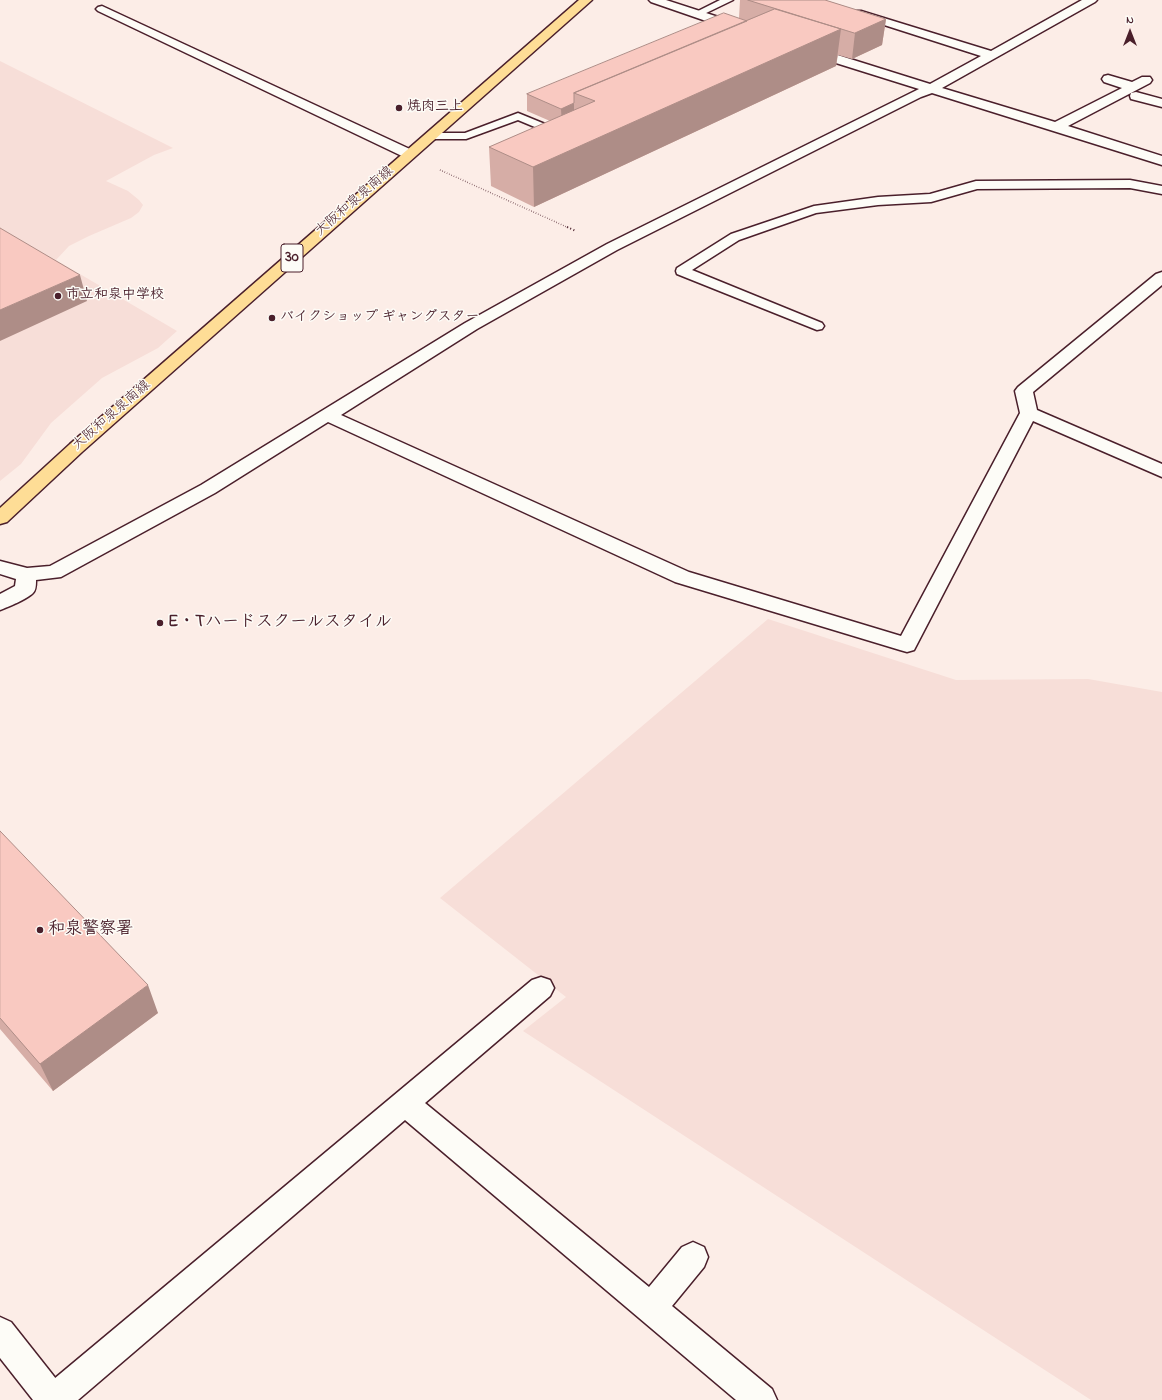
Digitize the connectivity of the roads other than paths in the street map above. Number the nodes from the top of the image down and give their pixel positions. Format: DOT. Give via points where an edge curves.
graph roads {
  1 [pos="586,0"];
  2 [pos="655,0"];
  3 [pos="728,0"];
  4 [pos="1091,0"];
  5 [pos="102,9"];
  6 [pos="851,11"];
  7 [pos="891,13"];
  8 [pos="697,14"];
  9 [pos="877,20"];
  10 [pos="753,33"];
  11 [pos="797,46"];
  12 [pos="992,55"];
  13 [pos="1108,79"];
  14 [pos="1146,80"];
  15 [pos="932,88"];
  16 [pos="1134,91"];
  17 [pos="1162,103"];
  18 [pos="1057,126"];
  19 [pos="430,136"];
  20 [pos="545,139"];
  21 [pos="409,154"];
  22 [pos="1162,161"];
  23 [pos="1162,190"];
  24 [pos="1162,277"];
  25 [pos="817,326"];
  26 [pos="1029,413"];
  27 [pos="327,415"];
  28 [pos="1162,471"];
  29 [pos="0,518"];
  30 [pos="0,567"];
  31 [pos="27,575"];
  32 [pos="0,603"];
  33 [pos="542,988"];
  34 [pos="405,1103"];
  35 [pos="693,1257"];
  36 [pos="651,1308"];
  37 [pos="0,1333"];
  38 [pos="53,1400"];
  39 [pos="761,1400"];
  1 -- 19 [label="main road, 大阪和泉泉南線 / 30"];
  2 -- 8 [label="street"];
  3 -- 8 [label="lane"];
  4 -- 12 [label="street"];
  5 -- 21 [label="street"];
  6 -- 9 [label="street"];
  7 -- 9 [label="street"];
  8 -- 10 [label="street"];
  9 -- 12 [label="street"];
  11 -- 15 [label="street" via="893,78"];
  12 -- 15 [label="street"];
  13 -- 16 [label="street"];
  14 -- 16 [label="street"];
  15 -- 18 [label="street"];
  15 -- 27 [label="street" via="612,248 471,326"];
  16 -- 17 [label="street"];
  16 -- 18 [label="street"];
  18 -- 22 [label="street"];
  19 -- 20 [label="lane" via="466,136 518,116 562,131"];
  19 -- 21 [label="main road, 大阪和泉泉南線 / 30"];
  21 -- 29 [label="main road, 大阪和泉泉南線 / 30"];
  23 -- 25 [label="lane" via="1130,184 976,185 931,198 878,201 814,210 735,237 682,271"];
  24 -- 26 [label="street" via="1024,391"];
  26 -- 27 [label="street" via="907,645 682,577"];
  26 -- 28 [label="street"];
  27 -- 31 [label="street" via="208,489 54,572"];
  30 -- 31 [label="street"];
  31 -- 32 [label="street" via="25,589"];
  33 -- 34 [label="street"];
  34 -- 36 [label="street"];
  34 -- 38 [label="street"];
  35 -- 36 [label="street"];
  36 -- 39 [label="street"];
  37 -- 38 [label="street"];
}
